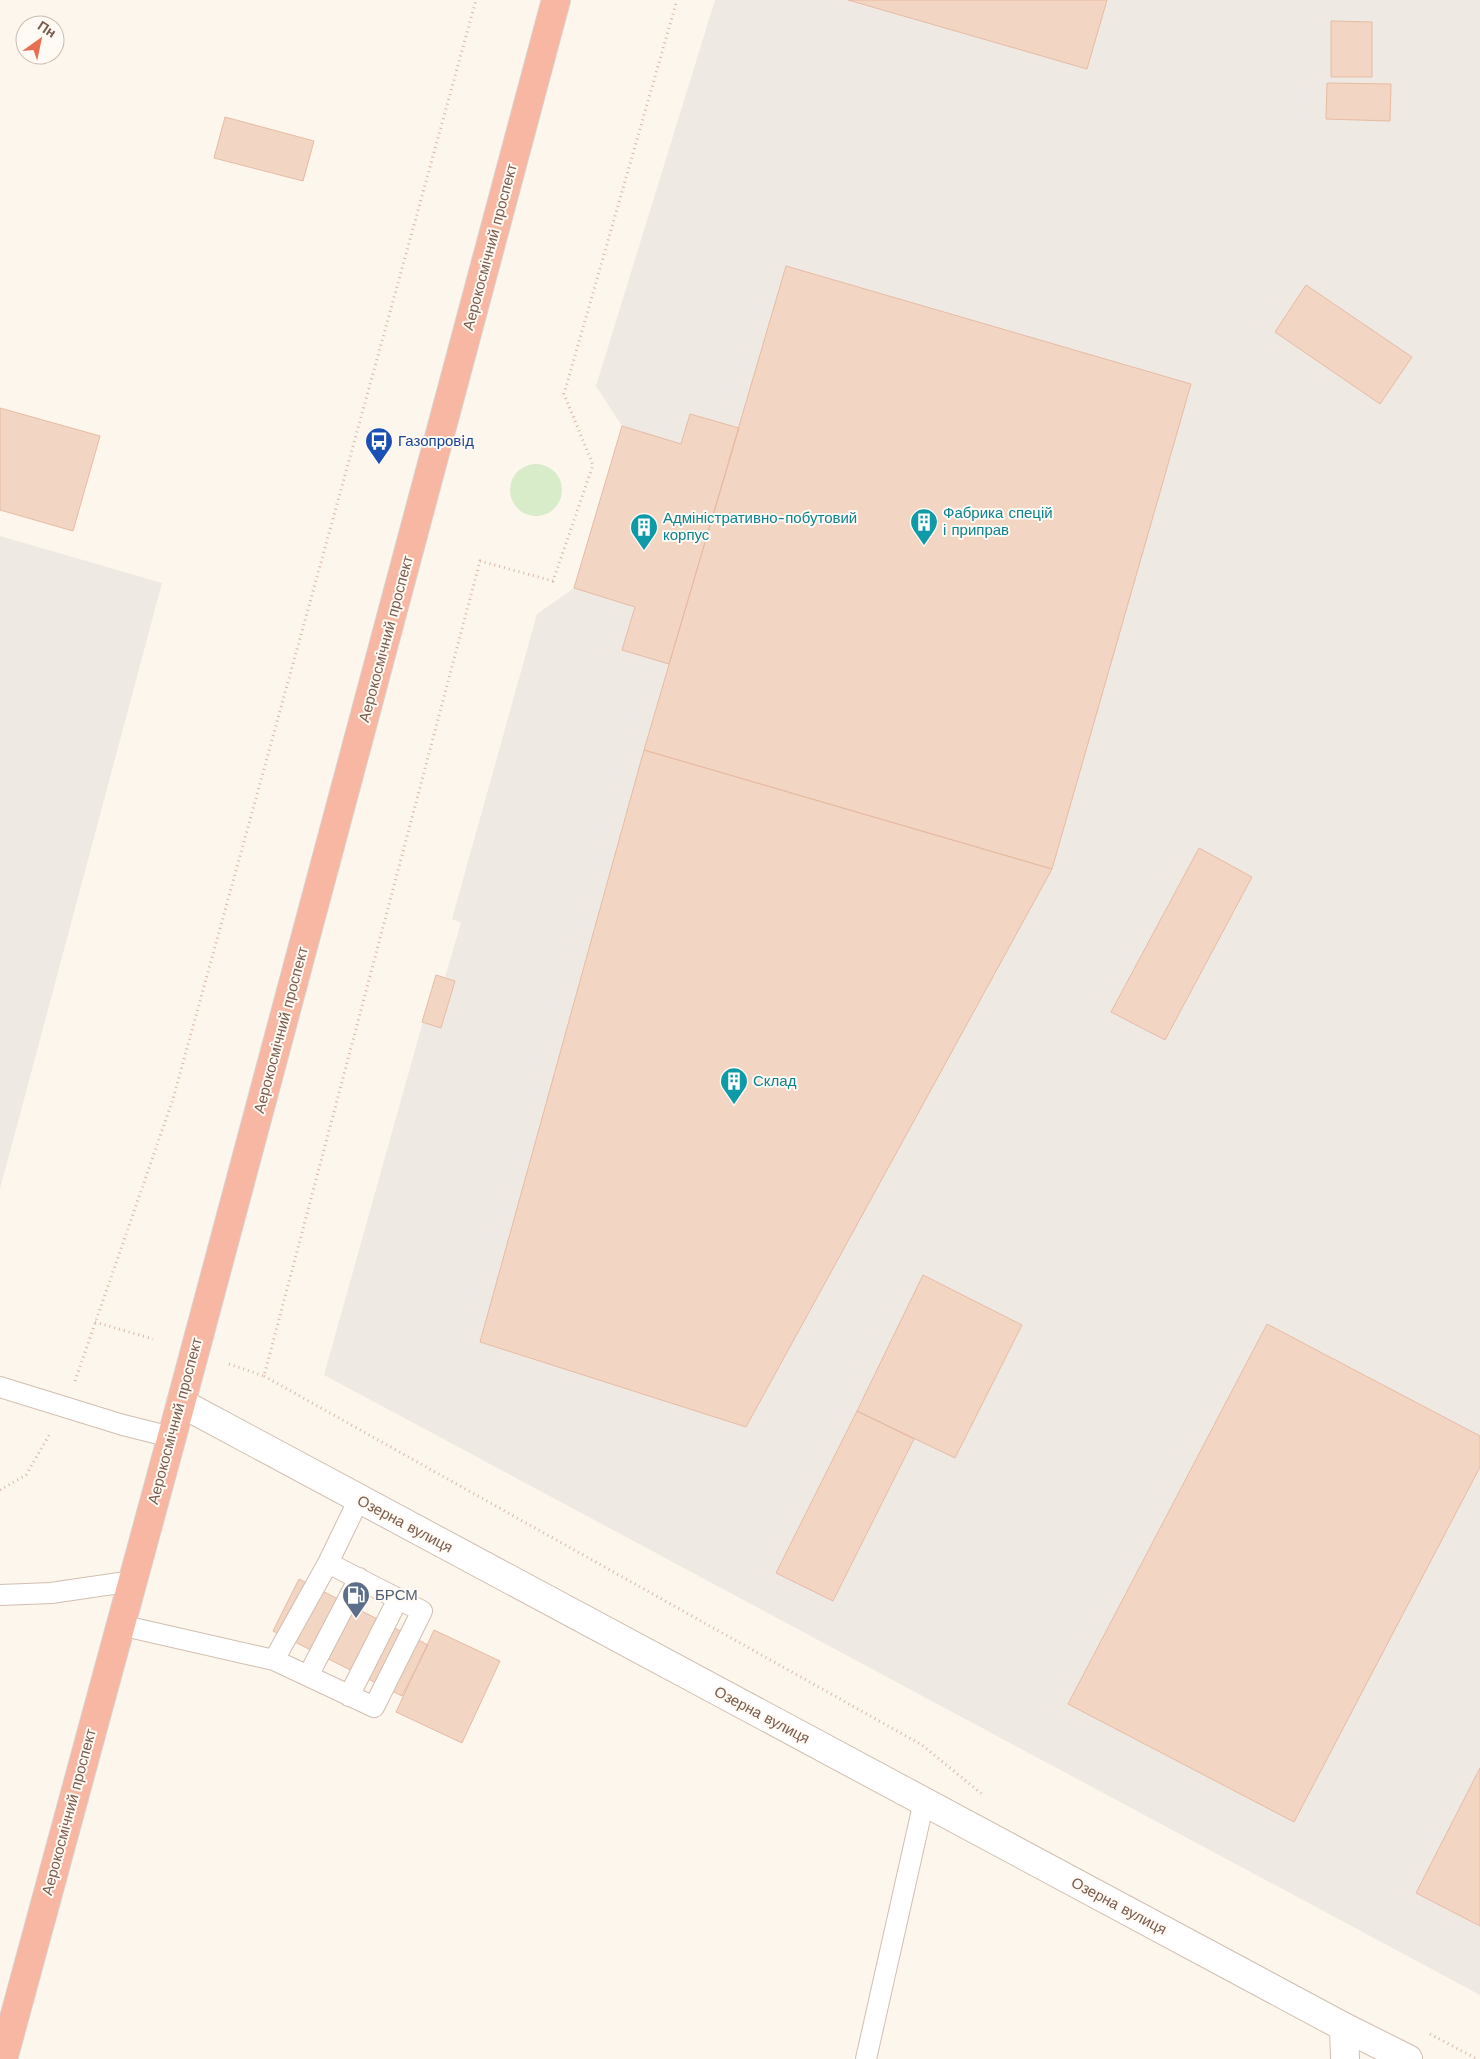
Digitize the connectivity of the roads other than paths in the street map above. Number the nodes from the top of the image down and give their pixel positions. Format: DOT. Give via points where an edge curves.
graph roads {
  1 [pos="556,0"];
  2 [pos="0,1387"];
  3 [pos="181,1403"];
  4 [pos="171,1437"];
  5 [pos="359,1499"];
  6 [pos="328,1562"];
  7 [pos="359,1578"];
  8 [pos="133,1581"];
  9 [pos="0,1595"];
  10 [pos="398,1598"];
  11 [pos="120,1625"];
  12 [pos="274,1660"];
  13 [pos="308,1676"];
  14 [pos="349,1696"];
  15 [pos="924,1801"];
  16 [pos="1344,2027"];
  17 [pos="3,2059"];
  18 [pos="866,2059"];
  19 [pos="1345,2059"];
  20 [pos="1408,2059"];
  1 -- 3 [label="highway, Аерокосмічний проспект"];
  2 -- 4 [label="lane"];
  3 -- 4 [label="highway, Аерокосмічний проспект"];
  3 -- 5 [label="street, Озерна вулиця"];
  4 -- 8 [label="highway, Аерокосмічний проспект"];
  5 -- 6 [label="lane"];
  5 -- 15 [label="street, Озерна вулиця"];
  6 -- 7 [label="lane"];
  6 -- 12 [label="lane"];
  7 -- 10 [label="lane"];
  7 -- 13 [label="lane"];
  8 -- 9 [label="lane" via="51,1593"];
  8 -- 11 [label="highway, Аерокосмічний проспект"];
  10 -- 14 [label="lane"];
  10 -- 14 [label="lane" via="422,1611 374,1707"];
  11 -- 12 [label="lane"];
  11 -- 17 [label="highway, Аерокосмічний проспект"];
  12 -- 13 [label="lane"];
  13 -- 14 [label="lane"];
  15 -- 16 [label="street, Озерна вулиця"];
  15 -- 18 [label="lane"];
  16 -- 19 [label="street"];
  16 -- 20 [label="street, Озерна вулиця"];
}
